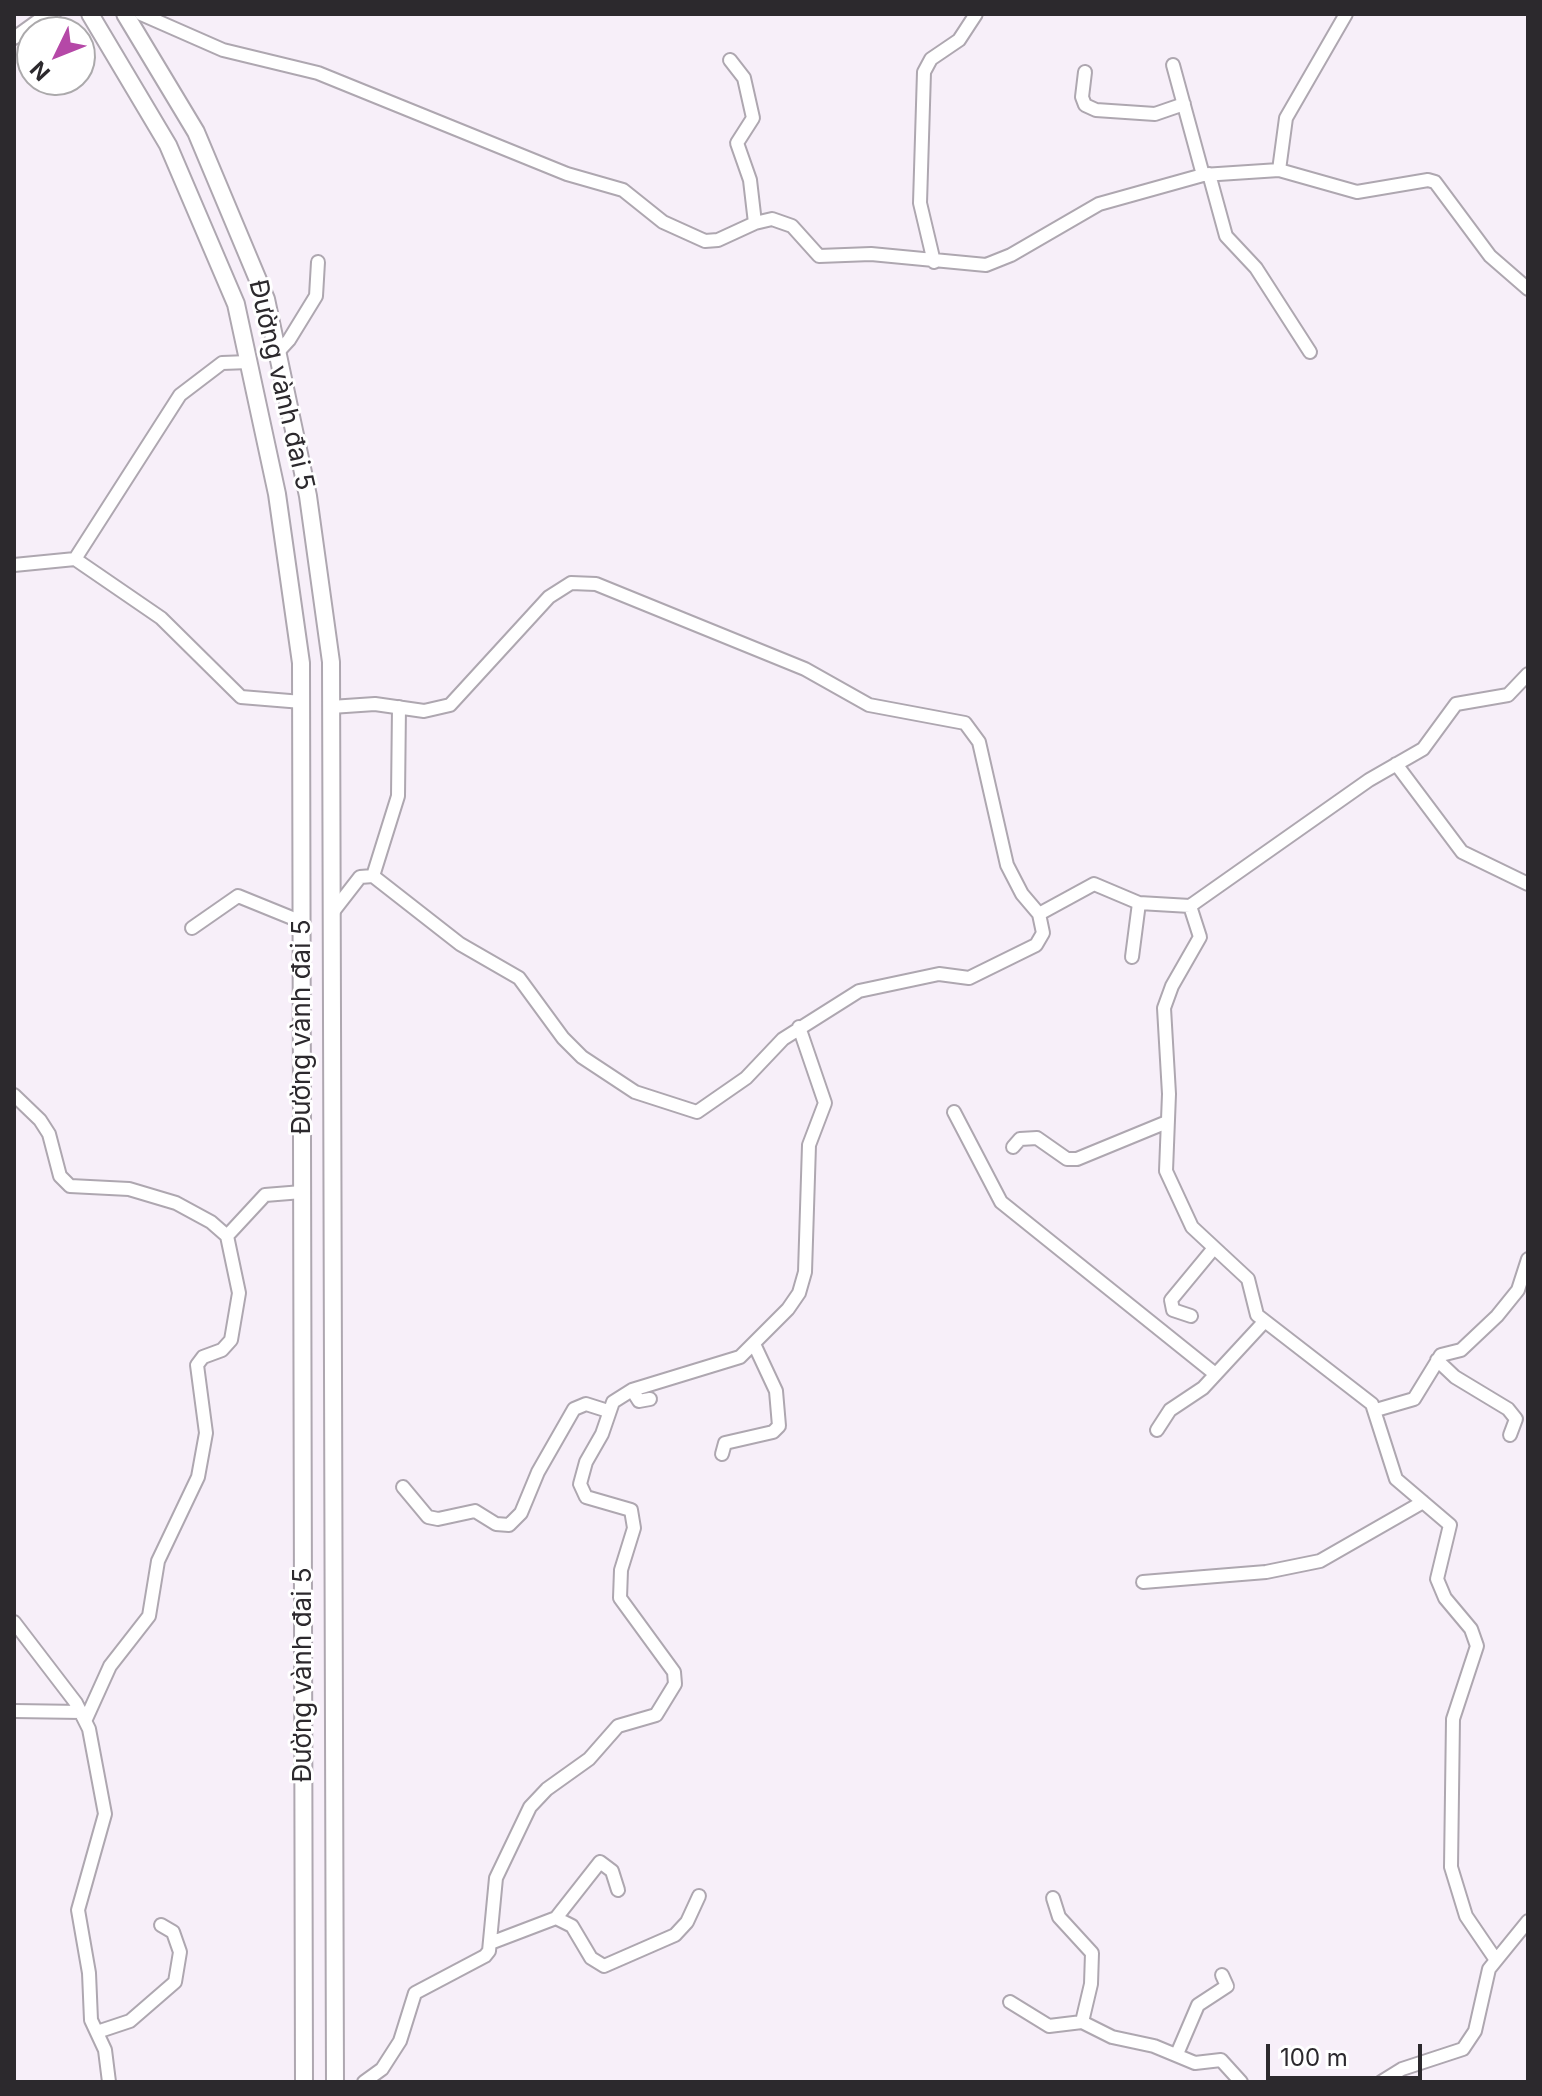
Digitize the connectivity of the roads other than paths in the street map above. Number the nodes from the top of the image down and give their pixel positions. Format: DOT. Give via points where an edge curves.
graph roads {
  1 [pos="54,14"];
  2 [pos="90,14"];
  3 [pos="125,14"];
  4 [pos="141,14"];
  5 [pos="976,14"];
  6 [pos="1346,14"];
  7 [pos="14,38"];
  8 [pos="730,60"];
  9 [pos="1173,65"];
  10 [pos="1085,72"];
  11 [pos="1184,104"];
  12 [pos="1279,170"];
  13 [pos="1206,175"];
  14 [pos="755,223"];
  15 [pos="318,262"];
  16 [pos="934,262"];
  17 [pos="1528,289"];
  18 [pos="278,352"];
  19 [pos="1310,352"];
  20 [pos="249,362"];
  21 [pos="75,559"];
  22 [pos="14,565"];
  23 [pos="1528,674"];
  24 [pos="302,702"];
  25 [pos="331,707"];
  26 [pos="399,707"];
  27 [pos="1396,764"];
  28 [pos="373,876"];
  29 [pos="1528,884"];
  30 [pos="1139,903"];
  31 [pos="1190,906"];
  32 [pos="332,913"];
  33 [pos="1039,914"];
  34 [pos="302,922"];
  35 [pos="192,928"];
  36 [pos="1132,957"];
  37 [pos="799,1027"];
  38 [pos="14,1095"];
  39 [pos="954,1112"];
  40 [pos="1167,1122"];
  41 [pos="1013,1147"];
  42 [pos="302,1192"];
  43 [pos="227,1236"];
  44 [pos="1214,1248"];
  45 [pos="1528,1259"];
  46 [pos="1191,1316"];
  47 [pos="1264,1322"];
  48 [pos="754,1344"];
  49 [pos="1437,1360"];
  50 [pos="1214,1373"];
  51 [pos="632,1390"];
  52 [pos="650,1399"];
  53 [pos="1376,1410"];
  54 [pos="608,1411"];
  55 [pos="1157,1430"];
  56 [pos="1510,1435"];
  57 [pos="722,1454"];
  58 [pos="403,1487"];
  59 [pos="1423,1502"];
  60 [pos="1143,1582"];
  61 [pos="14,1622"];
  62 [pos="14,1711"];
  63 [pos="84,1716"];
  64 [pos="618,1890"];
  65 [pos="699,1896"];
  66 [pos="1053,1898"];
  67 [pos="556,1918"];
  68 [pos="1528,1921"];
  69 [pos="161,1925"];
  70 [pos="493,1942"];
  71 [pos="1496,1960"];
  72 [pos="1222,1975"];
  73 [pos="1010,2002"];
  74 [pos="1082,2022"];
  75 [pos="97,2032"];
  76 [pos="1177,2054"];
  77 [pos="109,2082"];
  78 [pos="304,2082"];
  79 [pos="335,2082"];
  80 [pos="364,2082"];
  81 [pos="1241,2082"];
  82 [pos="1381,2082"];
  1 -- 7 [label="street"];
  2 -- 20 [label="main road, Đường vành đai 5" via="168,145 236,304"];
  3 -- 18 [label="main road, Đường vành đai 5" via="196,132 266,299"];
  4 -- 14 [label="street" via="223,50 318,73 567,174 623,190 663,222 705,241"];
  5 -- 16 [label="street" via="959,40 931,59 924,72 920,203"];
  6 -- 12 [label="street" via="1286,118"];
  8 -- 14 [label="street" via="744,78 753,118 737,143 750,180"];
  9 -- 11 [label="street"];
  10 -- 11 [label="street" via="1082,97 1096,110 1155,114"];
  11 -- 13 [label="street"];
  12 -- 13 [label="street"];
  12 -- 17 [label="street" via="1357,192 1435,182 1490,256"];
  13 -- 16 [label="street" via="1088,208 999,261 970,266"];
  13 -- 19 [label="street" via="1226,236 1256,268"];
  14 -- 16 [label="street" via="783,221 819,256 871,254"];
  15 -- 18 [label="street" via="316,296"];
  18 -- 25 [label="main road, Đường vành đai 5" via="308,496 331,662"];
  20 -- 21 [label="street" via="222,363 180,395"];
  20 -- 24 [label="main road, Đường vành đai 5" via="277,494"];
  21 -- 22 [label="street"];
  21 -- 24 [label="street" via="161,618 241,697"];
  23 -- 27 [label="street" via="1508,695 1456,704 1430,742"];
  24 -- 34 [label="main road, Đường vành đai 5"];
  25 -- 26 [label="street"];
  25 -- 32 [label="main road, Đường vành đai 5"];
  26 -- 28 [label="street" via="398,796"];
  26 -- 33 [label="street" via="424,711 450,705 549,597 571,583 596,584 805,669 869,705 965,723 979,742 1007,865"];
  27 -- 29 [label="street" via="1462,852"];
  27 -- 31 [label="street"];
  28 -- 32 [label="street" via="360,877"];
  28 -- 37 [label="street" via="460,944 519,978 572,1047 644,1095 702,1111"];
  30 -- 31 [label="street"];
  30 -- 33 [label="street" via="1094,884"];
  30 -- 36 [label="street"];
  31 -- 40 [label="street" via="1200,937 1164,1008"];
  32 -- 79 [label="main road, Đường vành đai 5"];
  33 -- 37 [label="street" via="1041,940 969,978 939,974 868,988"];
  34 -- 35 [label="street" via="238,896"];
  34 -- 42 [label="main road, Đường vành đai 5"];
  37 -- 48 [label="street" via="825,1103 809,1145 805,1272 795,1301"];
  38 -- 43 [label="street" via="49,1134 60,1176 70,1186 129,1189 176,1203"];
  39 -- 50 [label="street" via="1001,1202"];
  40 -- 41 [label="street" via="1077,1159 1067,1159 1037,1138 1020,1139"];
  40 -- 44 [label="street" via="1169,1179 1192,1227"];
  42 -- 43 [label="street" via="265,1195"];
  42 -- 78 [label="main road, Đường vành đai 5"];
  43 -- 63 [label="street" via="239,1293 231,1340 197,1365 206,1433 198,1477 158,1561 149,1616 110,1666"];
  44 -- 46 [label="street" via="1171,1300 1173,1310"];
  44 -- 47 [label="street" via="1248,1279 1253,1306"];
  45 -- 49 [label="street" via="1518,1290 1497,1316 1466,1346"];
  47 -- 50 [label="street"];
  47 -- 53 [label="street"];
  48 -- 51 [label="street" via="732,1360"];
  48 -- 57 [label="street" via="776,1391 779,1426 725,1443"];
  49 -- 53 [label="street" via="1414,1399"];
  49 -- 56 [label="street" via="1508,1409 1516,1419"];
  50 -- 55 [label="street" via="1203,1388 1170,1410"];
  51 -- 52 [label="street" via="639,1401"];
  51 -- 54 [label="street"];
  53 -- 59 [label="street" via="1396,1479"];
  54 -- 58 [label="street" via="586,1404 574,1409 521,1513 509,1525 496,1524 475,1511 428,1517"];
  54 -- 70 [label="street" via="586,1462 581,1491 594,1501 631,1510 634,1528 621,1570 620,1598 674,1672 675,1684 656,1715 618,1726 589,1759 530,1807 496,1878"];
  59 -- 60 [label="street" via="1320,1561 1266,1572"];
  59 -- 71 [label="street" via="1450,1525 1437,1579 1477,1646 1453,1719 1450,1855 1466,1916"];
  61 -- 63 [label="street"];
  62 -- 63 [label="street"];
  63 -- 75 [label="street" via="105,1814 78,1910 91,2020"];
  64 -- 67 [label="street" via="612,1871 600,1862"];
  65 -- 67 [label="street" via="675,1935 604,1966 591,1958 572,1926"];
  66 -- 74 [label="street" via="1059,1917 1092,1953"];
  67 -- 70 [label="street"];
  68 -- 71 [label="street"];
  69 -- 75 [label="street" via="173,1932 180,1952 175,1982 130,2021"];
  70 -- 80 [label="street" via="485,1956 415,1993 400,2041 382,2069"];
  71 -- 82 [label="street" via="1486,1979 1475,2031 1463,2049 1402,2069"];
  72 -- 76 [label="street" via="1227,1986 1198,2005"];
  73 -- 74 [label="street" via="1049,2026"];
  74 -- 76 [label="street" via="1112,2037"];
  75 -- 77 [label="street"];
  76 -- 81 [label="street" via="1195,2063 1221,2060"];
}
